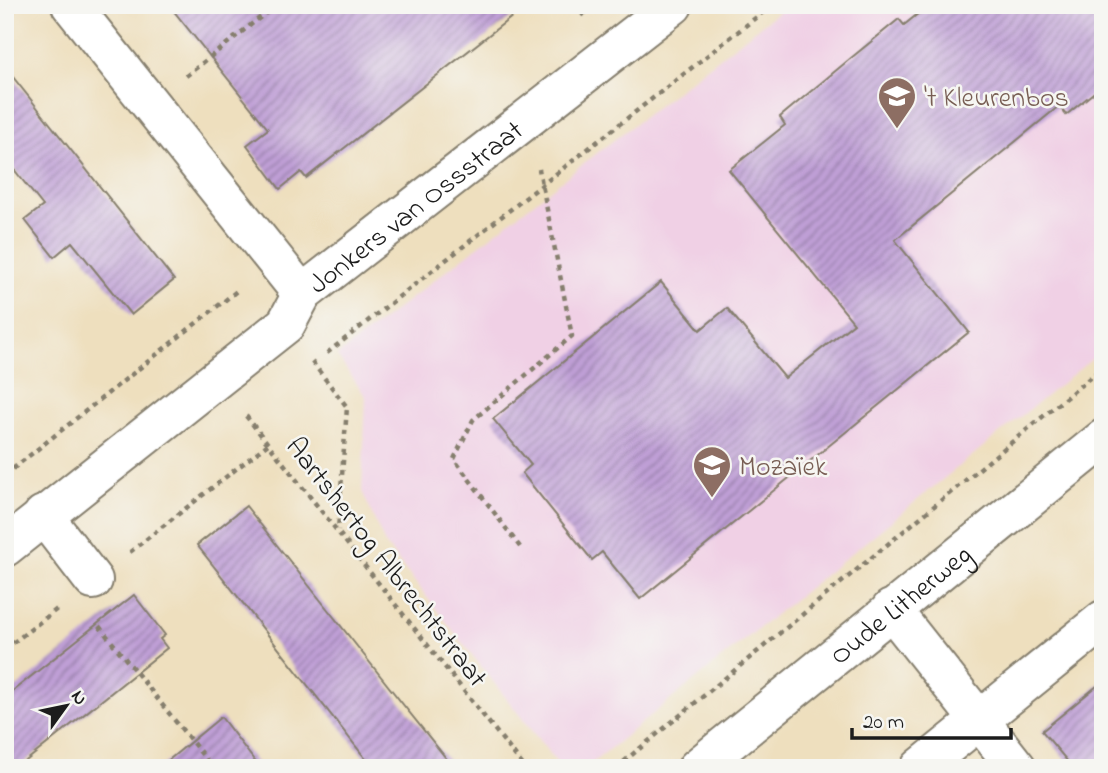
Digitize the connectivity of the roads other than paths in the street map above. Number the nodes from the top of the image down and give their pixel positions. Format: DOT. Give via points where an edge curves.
graph roads {
  1 [pos="71,5"];
  2 [pos="673,5"];
  3 [pos="294,309"];
  4 [pos="1103,439"];
  5 [pos="43,515"];
  6 [pos="5,547"];
  7 [pos="84,588"];
  8 [pos="891,609"];
  9 [pos="1103,620"];
  10 [pos="979,720"];
  11 [pos="697,768"];
  12 [pos="920,768"];
  13 [pos="1017,768"];
  1 -- 3 [label="street" via="150,104"];
  2 -- 3 [label="street, Jonkers van Ossstraat"];
  3 -- 5 [label="street, Jonkers van Ossstraat" via="216,380"];
  4 -- 8 [label="street, Oude Litherweg"];
  5 -- 6 [label="street, Jonkers van Ossstraat"];
  5 -- 7 [label="street"];
  8 -- 10 [label="street"];
  8 -- 11 [label="street, Oude Litherweg"];
  9 -- 10 [label="street"];
  10 -- 12 [label="street"];
  10 -- 13 [label="street"];
}
